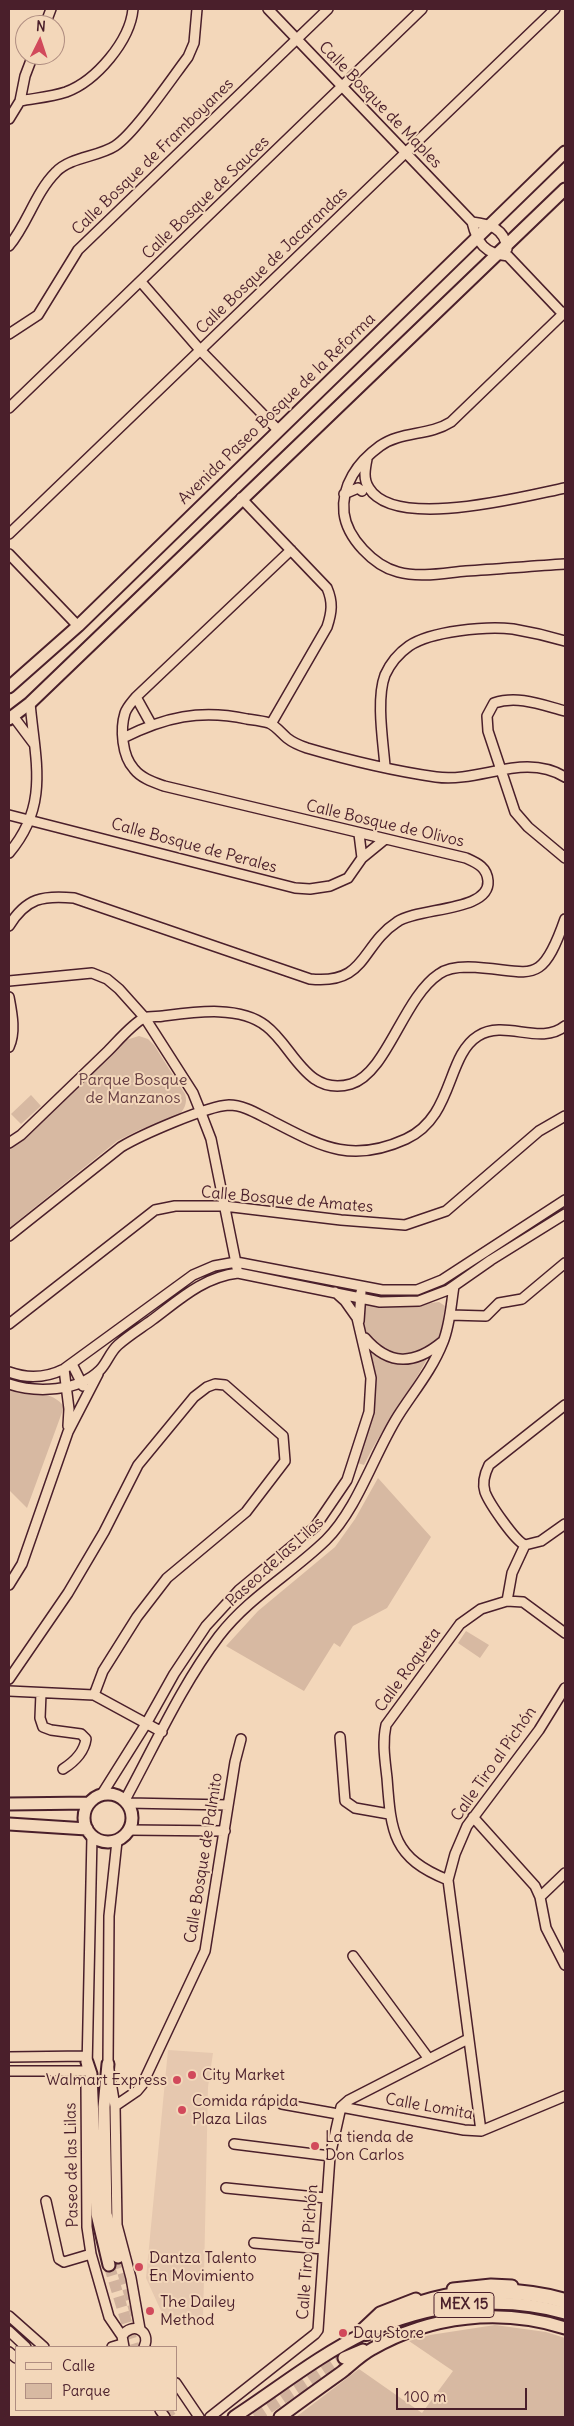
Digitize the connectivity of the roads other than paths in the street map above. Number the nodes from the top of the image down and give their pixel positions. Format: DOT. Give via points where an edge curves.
graph roads {
  1 [pos="133,9"];
  2 [pos="197,9"];
  3 [pos="268,9"];
  4 [pos="328,9"];
  5 [pos="422,9"];
  6 [pos="555,9"];
  7 [pos="297,39"];
  8 [pos="29,65"];
  9 [pos="342,87"];
  10 [pos="20,101"];
  11 [pos="9,119"];
  12 [pos="405,152"];
  13 [pos="565,152"];
  14 [pos="565,189"];
  15 [pos="472,222"];
  16 [pos="490,224"];
  17 [pos="476,238"];
  18 [pos="507,244"];
  19 [pos="9,246"];
  20 [pos="496,255"];
  21 [pos="508,256"];
  22 [pos="140,282"];
  23 [pos="564,313"];
  24 [pos="9,334"];
  25 [pos="201,351"];
  26 [pos="9,408"];
  27 [pos="279,431"];
  28 [pos="367,458"];
  29 [pos="565,488"];
  30 [pos="362,491"];
  31 [pos="344,494"];
  32 [pos="241,498"];
  33 [pos="9,534"];
  34 [pos="291,550"];
  35 [pos="9,554"];
  36 [pos="565,564"];
  37 [pos="78,626"];
  38 [pos="565,641"];
  39 [pos="9,687"];
  40 [pos="136,697"];
  41 [pos="30,703"];
  42 [pos="565,711"];
  43 [pos="11,717"];
  44 [pos="151,724"];
  45 [pos="271,724"];
  46 [pos="123,738"];
  47 [pos="34,744"];
  48 [pos="384,766"];
  49 [pos="503,769"];
  50 [pos="565,777"];
  51 [pos="9,815"];
  52 [pos="30,820"];
  53 [pos="359,834"];
  54 [pos="384,840"];
  55 [pos="9,853"];
  56 [pos="362,858"];
  57 [pos="565,858"];
  58 [pos="565,919"];
  59 [pos="9,926"];
  60 [pos="9,981"];
  61 [pos="9,997"];
  62 [pos="144,1018"];
  63 [pos="565,1026"];
  64 [pos="9,1047"];
  65 [pos="201,1113"];
  66 [pos="565,1116"];
  67 [pos="9,1143"];
  68 [pos="565,1200"];
  69 [pos="224,1206"];
  70 [pos="565,1214"];
  71 [pos="9,1236"];
  72 [pos="236,1262"];
  73 [pos="565,1263"];
  74 [pos="238,1273"];
  75 [pos="361,1286"];
  76 [pos="454,1286"];
  77 [pos="333,1291"];
  78 [pos="361,1297"];
  79 [pos="450,1316"];
  80 [pos="9,1324"];
  81 [pos="359,1324"];
  82 [pos="363,1336"];
  83 [pos="444,1341"];
  84 [pos="68,1366"];
  85 [pos="99,1370"];
  86 [pos="9,1372"];
  87 [pos="82,1381"];
  88 [pos="9,1384"];
  89 [pos="67,1386"];
  90 [pos="565,1405"];
  91 [pos="81,1406"];
  92 [pos="68,1432"];
  93 [pos="565,1524"];
  94 [pos="525,1545"];
  95 [pos="9,1585"];
  96 [pos="507,1602"];
  97 [pos="565,1633"];
  98 [pos="9,1679"];
  99 [pos="565,1688"];
  100 [pos="9,1692"];
  101 [pos="40,1693"];
  102 [pos="94,1695"];
  103 [pos="146,1724"];
  104 [pos="162,1732"];
  105 [pos="340,1737"];
  106 [pos="240,1739"];
  107 [pos="63,1769"];
  108 [pos="102,1794"];
  109 [pos="127,1802"];
  110 [pos="88,1803"];
  111 [pos="9,1804"];
  112 [pos="228,1805"];
  113 [pos="389,1814"];
  114 [pos="473,1817"];
  115 [pos="9,1824"];
  116 [pos="130,1830"];
  117 [pos="225,1831"];
  118 [pos="89,1833"];
  119 [pos="117,1841"];
  120 [pos="565,1872"];
  121 [pos="448,1880"];
  122 [pos="540,1897"];
  123 [pos="353,1956"];
  124 [pos="565,1965"];
  125 [pos="468,2039"];
  126 [pos="9,2057"];
  127 [pos="429,2059"];
  128 [pos="87,2063"];
  129 [pos="108,2064"];
  130 [pos="9,2071"];
  131 [pos="565,2096"];
  132 [pos="282,2104"];
  133 [pos="115,2106"];
  134 [pos="339,2110"];
  135 [pos="481,2131"];
  136 [pos="234,2144"];
  137 [pos="330,2156"];
  138 [pos="226,2188"];
  139 [pos="326,2198"];
  140 [pos="46,2201"];
  141 [pos="254,2243"];
  142 [pos="323,2249"];
  143 [pos="91,2254"];
  144 [pos="565,2294"];
  145 [pos="565,2301"];
  146 [pos="565,2313"];
  147 [pos="9,2316"];
  148 [pos="565,2328"];
  149 [pos="140,2329"];
  150 [pos="9,2331"];
  151 [pos="366,2333"];
  152 [pos="123,2342"];
  153 [pos="348,2343"];
  154 [pos="147,2345"];
  155 [pos="25,2346"];
  156 [pos="43,2346"];
  157 [pos="373,2348"];
  158 [pos="344,2358"];
  159 [pos="178,2386"];
  160 [pos="199,2417"];
  161 [pos="210,2417"];
  162 [pos="234,2417"];
  163 [pos="280,2417"];
  1 -- 10 [label="street" via="126,34 112,56 93,75 68,91"];
  2 -- 19 [label="street" via="194,43 188,57 129,132 117,145 58,170 47,181"];
  3 -- 7 [label="street, Calle Bosque de Maples"];
  4 -- 7 [label="street, Calle Bosque de Framboyanes"];
  5 -- 9 [label="street, Calle Bosque de Sauces"];
  6 -- 12 [label="street, Calle Bosque de Jacarandas"];
  7 -- 9 [label="street, Calle Bosque de Maples"];
  7 -- 24 [label="street, Calle Bosque de Framboyanes" via="78,250 38,315"];
  8 -- 10 [label="street"];
  9 -- 12 [label="street, Calle Bosque de Maples"];
  9 -- 22 [label="street, Calle Bosque de Sauces"];
  10 -- 11 [label="street"];
  12 -- 15 [label="street, Calle Bosque de Maples"];
  12 -- 25 [label="street, Calle Bosque de Jacarandas"];
  13 -- 16 [label="main road, Avenida Paseo Bosque de la Reforma"];
  14 -- 18 [label="main road"];
  15 -- 16 [label="street"];
  15 -- 17 [label="street"];
  16 -- 17 [label="main road, Avenida Paseo Bosque de la Reforma"];
  16 -- 18 [label="street" via="498,229"];
  17 -- 20 [label="street"];
  17 -- 27 [label="main road, Avenida Paseo Bosque de la Reforma"];
  18 -- 20 [label="main road"];
  18 -- 21 [label="street"];
  20 -- 21 [label="street"];
  20 -- 32 [label="main road"];
  21 -- 23 [label="street"];
  22 -- 25 [label="street"];
  22 -- 26 [label="street, Calle Bosque de Sauces"];
  23 -- 28 [label="street" via="452,422 434,430 392,439"];
  25 -- 27 [label="street"];
  25 -- 33 [label="street, Calle Bosque de Jacarandas"];
  27 -- 37 [label="main road, Avenida Paseo Bosque de la Reforma"];
  28 -- 29 [label="street" via="365,479 372,492 387,502 419,509 458,508"];
  28 -- 31 [label="street" via="352,474"];
  30 -- 31 [label="street" via="358,488"];
  31 -- 36 [label="street" via="344,515 360,544 379,564 398,572 426,575"];
  32 -- 34 [label="street"];
  32 -- 41 [label="main road"];
  34 -- 40 [label="street, Calle Bosque de Olivos"];
  34 -- 45 [label="street" via="327,588 332,600 331,614 327,627"];
  35 -- 37 [label="street"];
  37 -- 39 [label="main road, Avenida Paseo Bosque de la Reforma"];
  38 -- 48 [label="street" via="511,629 476,630 429,637 409,646 394,660 385,676 382,702"];
  40 -- 44 [label="street"];
  40 -- 46 [label="street, Calle Bosque de Olivos" via="126,711 122,724"];
  41 -- 43 [label="main road"];
  41 -- 47 [label="street"];
  42 -- 49 [label="street" via="520,700 494,704 488,716 488,731"];
  43 -- 47 [label="street"];
  44 -- 45 [label="street" via="208,714"];
  44 -- 46 [label="street"];
  45 -- 48 [label="street" via="305,747"];
  46 -- 53 [label="street, Calle Bosque de Olivos" via="134,769 146,779"];
  47 -- 52 [label="street" via="38,791"];
  48 -- 49 [label="street" via="417,774 457,778"];
  49 -- 50 [label="street" via="545,768"];
  49 -- 57 [label="street" via="515,812"];
  51 -- 52 [label="street, Calle Bosque de Perales"];
  52 -- 55 [label="street"];
  52 -- 56 [label="street, Calle Bosque de Perales" via="295,888 330,886 348,878"];
  53 -- 54 [label="street, Calle Bosque de Olivos"];
  53 -- 56 [label="street"];
  54 -- 56 [label="street, Calle Bosque de Perales"];
  54 -- 59 [label="street, Calle Bosque de Olivos" via="480,864 488,874 488,886 484,896 471,903 399,920 386,930 354,970 328,981 310,979 74,898 53,896 34,900 17,912"];
  58 -- 62 [label="street" via="550,958 541,967 520,972 458,967 426,982 375,1065 364,1077 351,1084 332,1085 314,1079 301,1068 277,1036 255,1019 214,1012"];
  60 -- 62 [label="street" via="92,973 119,989"];
  61 -- 64 [label="street" via="13,1025"];
  62 -- 65 [label="street" via="193,1094"];
  62 -- 67 [label="street"];
  63 -- 65 [label="street" via="557,1033 539,1035 494,1030 478,1036 466,1048 443,1101 428,1123 408,1138 380,1148 351,1152 319,1145 238,1106 217,1107"];
  65 -- 69 [label="street" via="211,1139"];
  65 -- 71 [label="street" via="120,1147"];
  66 -- 69 [label="street, Calle Bosque de Amates" via="539,1131 446,1211 405,1225"];
  68 -- 75 [label="street" via="431,1286 399,1292"];
  69 -- 72 [label="street"];
  69 -- 80 [label="street, Calle Bosque de Amates" via="175,1206 155,1210"];
  70 -- 76 [label="street"];
  72 -- 74 [label="street"];
  72 -- 75 [label="street"];
  72 -- 84 [label="street" via="214,1266 193,1275"];
  73 -- 79 [label="street" via="522,1300 499,1304 486,1316"];
  74 -- 77 [label="street"];
  74 -- 85 [label="street" via="199,1284 120,1343"];
  75 -- 78 [label="street, Paseo de las Lilas"];
  76 -- 78 [label="street" via="429,1298 409,1302 380,1302"];
  76 -- 79 [label="street, Paseo de las Lilas"];
  77 -- 78 [label="street"];
  77 -- 81 [label="street, Paseo de las Lilas" via="350,1307"];
  78 -- 81 [label="street, Paseo de las Lilas"];
  79 -- 83 [label="street, Paseo de las Lilas"];
  81 -- 82 [label="street, Paseo de las Lilas"];
  82 -- 83 [label="street" via="380,1353 401,1360 422,1356"];
  82 -- 103 [label="street, Paseo de las Lilas" via="371,1378 371,1401 342,1488 315,1527 239,1590 217,1613 184,1658"];
  83 -- 104 [label="street, Paseo de las Lilas" via="336,1528 229,1624 203,1659"];
  84 -- 86 [label="street" via="51,1374 31,1377"];
  84 -- 87 [label="street"];
  84 -- 89 [label="street"];
  85 -- 87 [label="street"];
  85 -- 91 [label="street"];
  87 -- 89 [label="street"];
  87 -- 91 [label="street"];
  88 -- 89 [label="street" via="40,1390"];
  89 -- 92 [label="street"];
  90 -- 94 [label="street" via="489,1464 486,1470 485,1492 516,1540"];
  91 -- 92 [label="street"];
  92 -- 95 [label="street" via="22,1564"];
  93 -- 94 [label="street" via="541,1542"];
  94 -- 96 [label="street" via="515,1564"];
  96 -- 97 [label="street" via="524,1602"];
  96 -- 113 [label="street, Calle Roqueta" via="482,1609 460,1624 386,1725"];
  98 -- 102 [label="street" via="68,1593 138,1465 194,1397 206,1387 225,1384 283,1436 285,1461 246,1512 167,1578 132,1624 104,1671"];
  99 -- 114 [label="street, Calle Tiro al Pichón" via="539,1730"];
  100 -- 101 [label="street"];
  101 -- 102 [label="street"];
  101 -- 107 [label="street" via="43,1726 81,1734 86,1739 75,1761"];
  102 -- 103 [label="street"];
  103 -- 104 [label="street"];
  103 -- 108 [label="street, Paseo de las Lilas"];
  104 -- 109 [label="street, Paseo de las Lilas"];
  105 -- 113 [label="street" via="344,1801 355,1808"];
  106 -- 112 [label="street, Calle Bosque de Palmito"];
  108 -- 109 [label="main road" via="110,1793"];
  108 -- 110 [label="main road"];
  109 -- 112 [label="street"];
  109 -- 116 [label="main road" via="133,1816"];
  110 -- 111 [label="main road"];
  110 -- 118 [label="main road" via="84,1816"];
  112 -- 117 [label="street, Calle Bosque de Palmito"];
  113 -- 121 [label="street, Calle Roqueta" via="396,1840 408,1855 426,1871"];
  114 -- 121 [label="street, Calle Tiro al Pichón" via="461,1838"];
  114 -- 122 [label="street" via="535,1886"];
  115 -- 118 [label="main road"];
  116 -- 117 [label="street"];
  116 -- 119 [label="main road"];
  117 -- 133 [label="street, Calle Bosque de Palmito" via="205,1951 142,2085"];
  118 -- 119 [label="main road" via="100,1841"];
  118 -- 128 [label="street, Paseo de las Lilas"];
  119 -- 129 [label="street" via="109,1916"];
  120 -- 122 [label="street"];
  121 -- 125 [label="street, Calle Tiro al Pichón"];
  122 -- 124 [label="street" via="546,1928"];
  123 -- 127 [label="street"];
  125 -- 127 [label="street"];
  125 -- 135 [label="street, Calle Tiro al Pichón"];
  126 -- 128 [label="street"];
  127 -- 134 [label="street" via="349,2100"];
  128 -- 129 [label="main road" via="92,2074 97,2214 113,2261 106,2205 104,2107"];
  128 -- 130 [label="street"];
  128 -- 143 [label="street, Paseo de las Lilas" via="86,2204"];
  129 -- 133 [label="street"];
  131 -- 135 [label="street, Calle Lomita"];
  132 -- 134 [label="street, Calle Lomita"];
  133 -- 149 [label="street" via="117,2226"];
  134 -- 135 [label="street, Calle Lomita"];
  134 -- 137 [label="street, Calle Tiro al Pichón"];
  136 -- 137 [label="street"];
  137 -- 139 [label="street, Calle Tiro al Pichón"];
  138 -- 139 [label="street"];
  139 -- 142 [label="street, Calle Tiro al Pichón"];
  140 -- 143 [label="street" via="59,2259 64,2262"];
  141 -- 142 [label="street"];
  142 -- 161 [label="street, Calle Tiro al Pichón" via="318,2330"];
  143 -- 152 [label="street, Paseo de las Lilas" via="109,2317"];
  144 -- 153 [label="main road" via="491,2285 442,2291 385,2310"];
  145 -- 151 [label="highway" via="534,2294 492,2291 444,2298 400,2310"];
  146 -- 151 [label="main road, MEX 15" via="507,2303 452,2306"];
  147 -- 156 [label="street"];
  148 -- 157 [label="main road, MEX 15" via="518,2318 470,2317 422,2328"];
  149 -- 152 [label="street" via="128,2329"];
  149 -- 154 [label="street"];
  150 -- 155 [label="street"];
  151 -- 153 [label="main road, MEX 15"];
  153 -- 162 [label="main road, MEX 15"];
  157 -- 158 [label="main road"];
  157 -- 163 [label="main road, MEX 15"];
  159 -- 160 [label="street"];
}
